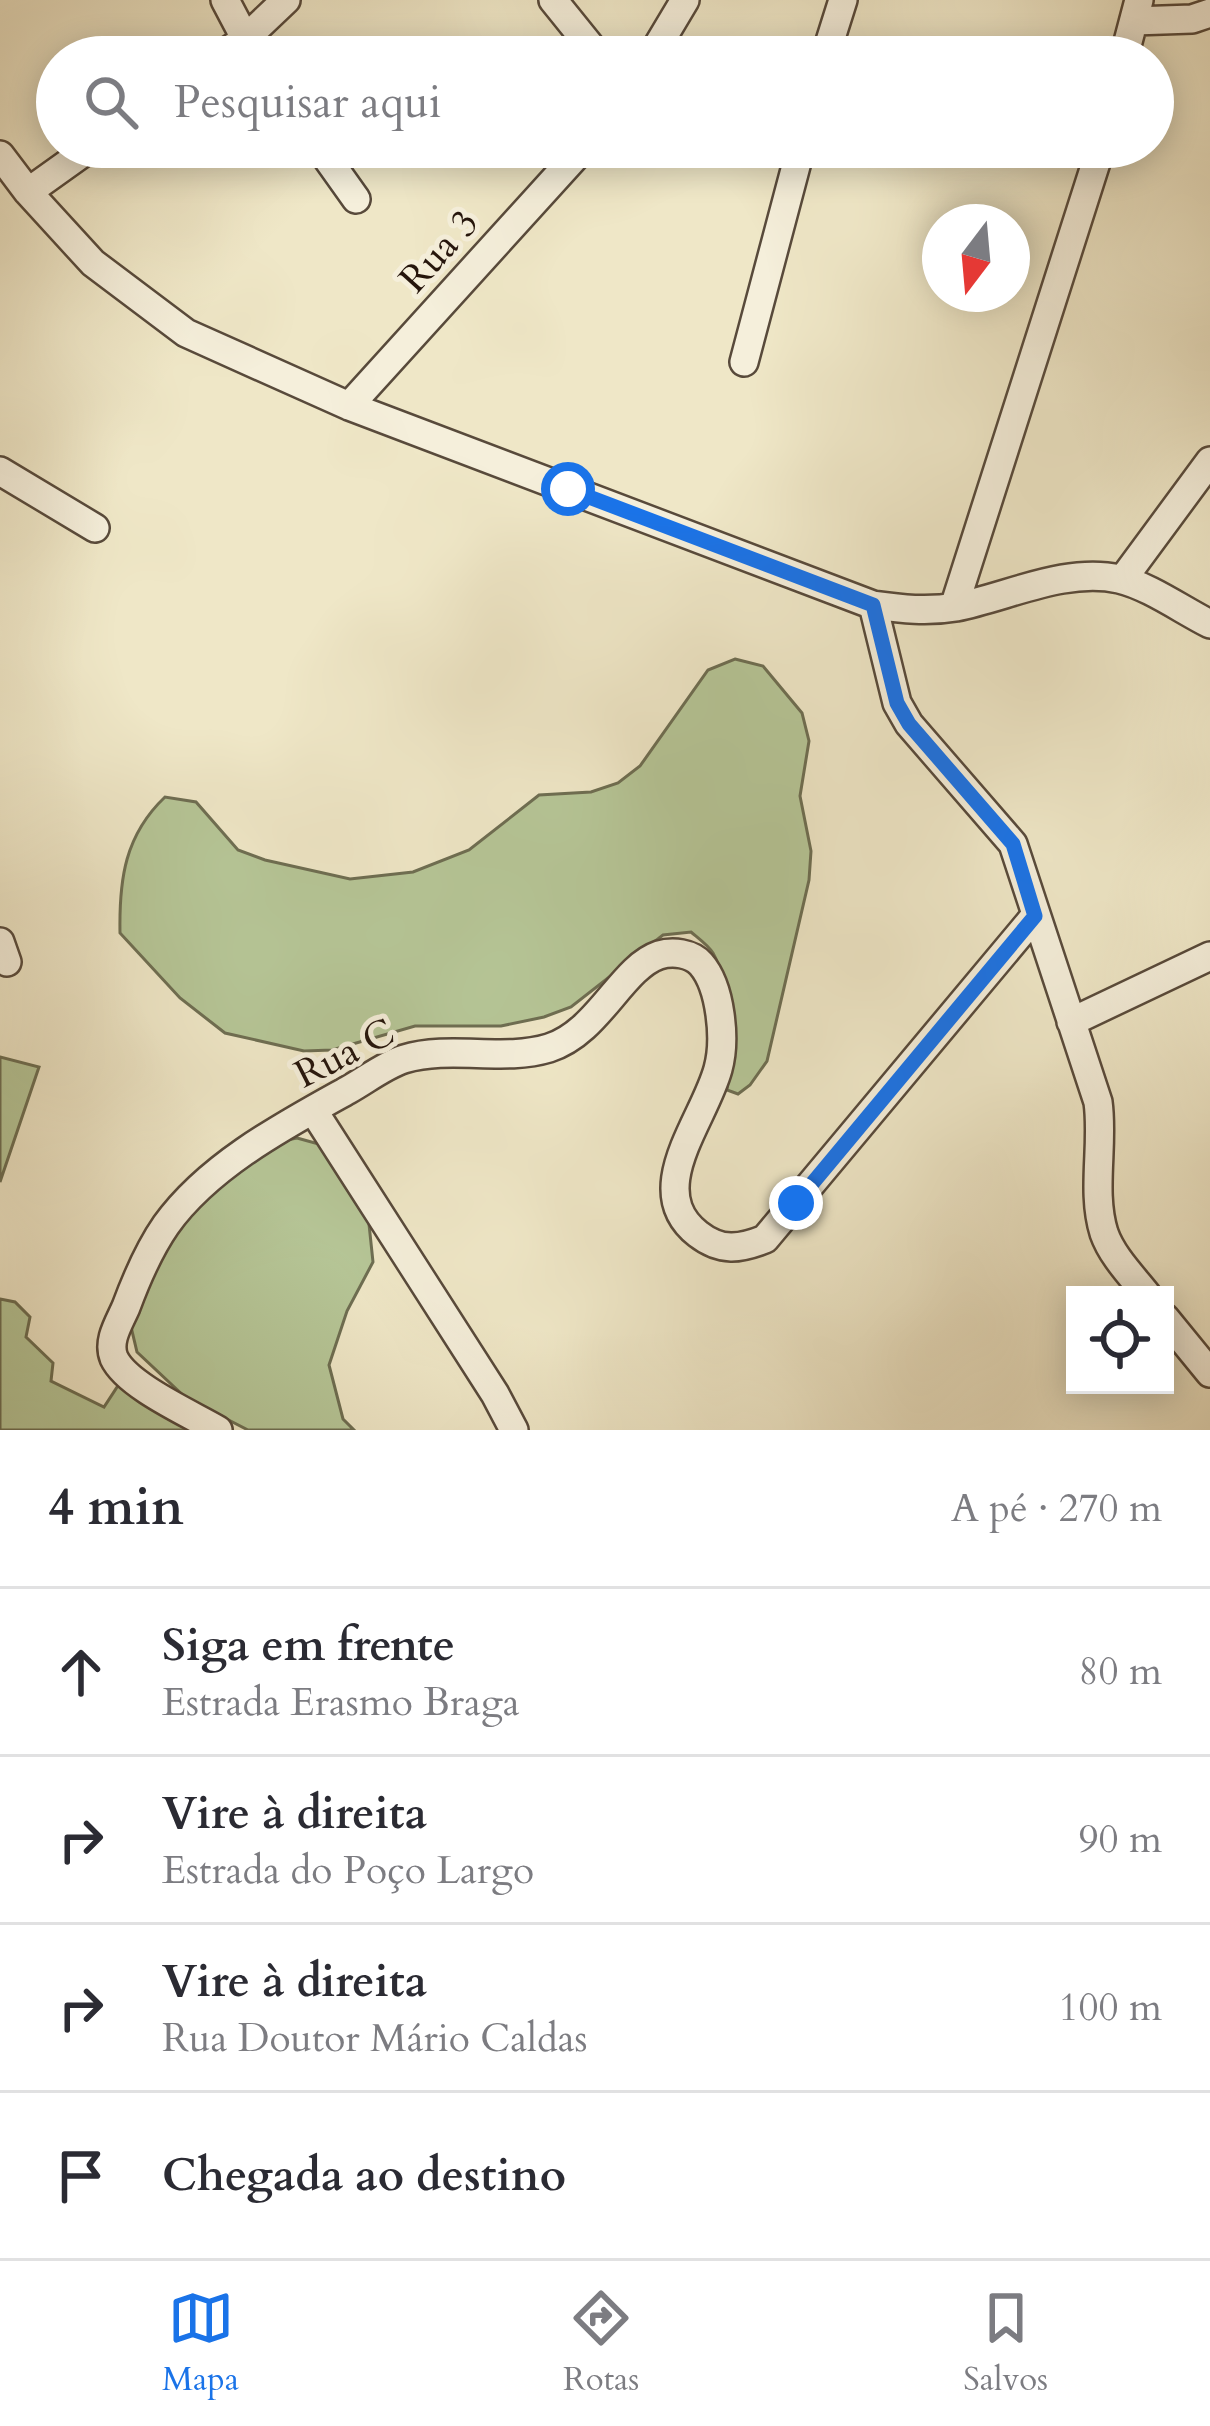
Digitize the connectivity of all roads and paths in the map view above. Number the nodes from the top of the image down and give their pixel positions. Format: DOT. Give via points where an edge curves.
graph roads {
  1 [pos="225,0"];
  2 [pos="286,0"];
  3 [pos="553,0"];
  4 [pos="685,0"];
  5 [pos="843,0"];
  6 [pos="1136,10"];
  7 [pos="1210,13"];
  8 [pos="243,36"];
  9 [pos="259,36"];
  10 [pos="581,36"];
  11 [pos="664,36"];
  12 [pos="832,36"];
  13 [pos="0,154"];
  14 [pos="62,168"];
  15 [pos="334,168"];
  16 [pos="565,168"];
  17 [pos="795,168"];
  18 [pos="1094,168"];
  19 [pos="28,192"];
  20 [pos="356,199"];
  21 [pos="744,362"];
  22 [pos="350,406"];
  23 [pos="1210,461"];
  24 [pos="0,471"];
  25 [pos="94,528"];
  26 [pos="1123,580"];
  27 [pos="873,605"];
  28 [pos="954,607"];
  29 [pos="1210,624"];
  30 [pos="1035,916"];
  31 [pos="1210,956"];
  32 [pos="1071,1022"];
  33 [pos="313,1110"];
  34 [pos="1141,1286"];
  35 [pos="1174,1329"];
  36 [pos="1210,1373"];
  37 [pos="218,1430"];
  38 [pos="514,1430"];
  1 -- 8 [label="street"];
  2 -- 9 [label="street"];
  3 -- 10 [label="street"];
  4 -- 11 [label="street"];
  5 -- 12 [label="street"];
  6 -- 7 [label="street" via="1192,19"];
  13 -- 19 [label="street"];
  14 -- 19 [label="street"];
  15 -- 20 [label="street"];
  16 -- 22 [label="street, Rua 3"];
  17 -- 21 [label="street"];
  18 -- 28 [label="street"];
  19 -- 22 [label="street" via="93,263 186,333"];
  22 -- 27 [label="street"];
  23 -- 26 [label="street"];
  24 -- 25 [label="street"];
  26 -- 28 [label="street" via="1072,578"];
  26 -- 29 [label="street"];
  27 -- 28 [label="street"];
  27 -- 30 [label="street" via="897,703 1013,844"];
  30 -- 32 [label="street"];
  30 -- 33 [label="street, Rua C" via="765,1239 741,1249 712,1245 682,1221 675,1197 682,1152 720,1065 720,1020 696,958 655,956 587,1027 549,1048 400,1060"];
  31 -- 32 [label="street"];
  32 -- 34 [label="street" via="1098,1102 1105,1236"];
  33 -- 37 [label="street, Rua C" via="220,1170 166,1225 110,1345 130,1377"];
  33 -- 38 [label="street"];
  35 -- 36 [label="street"];
}
